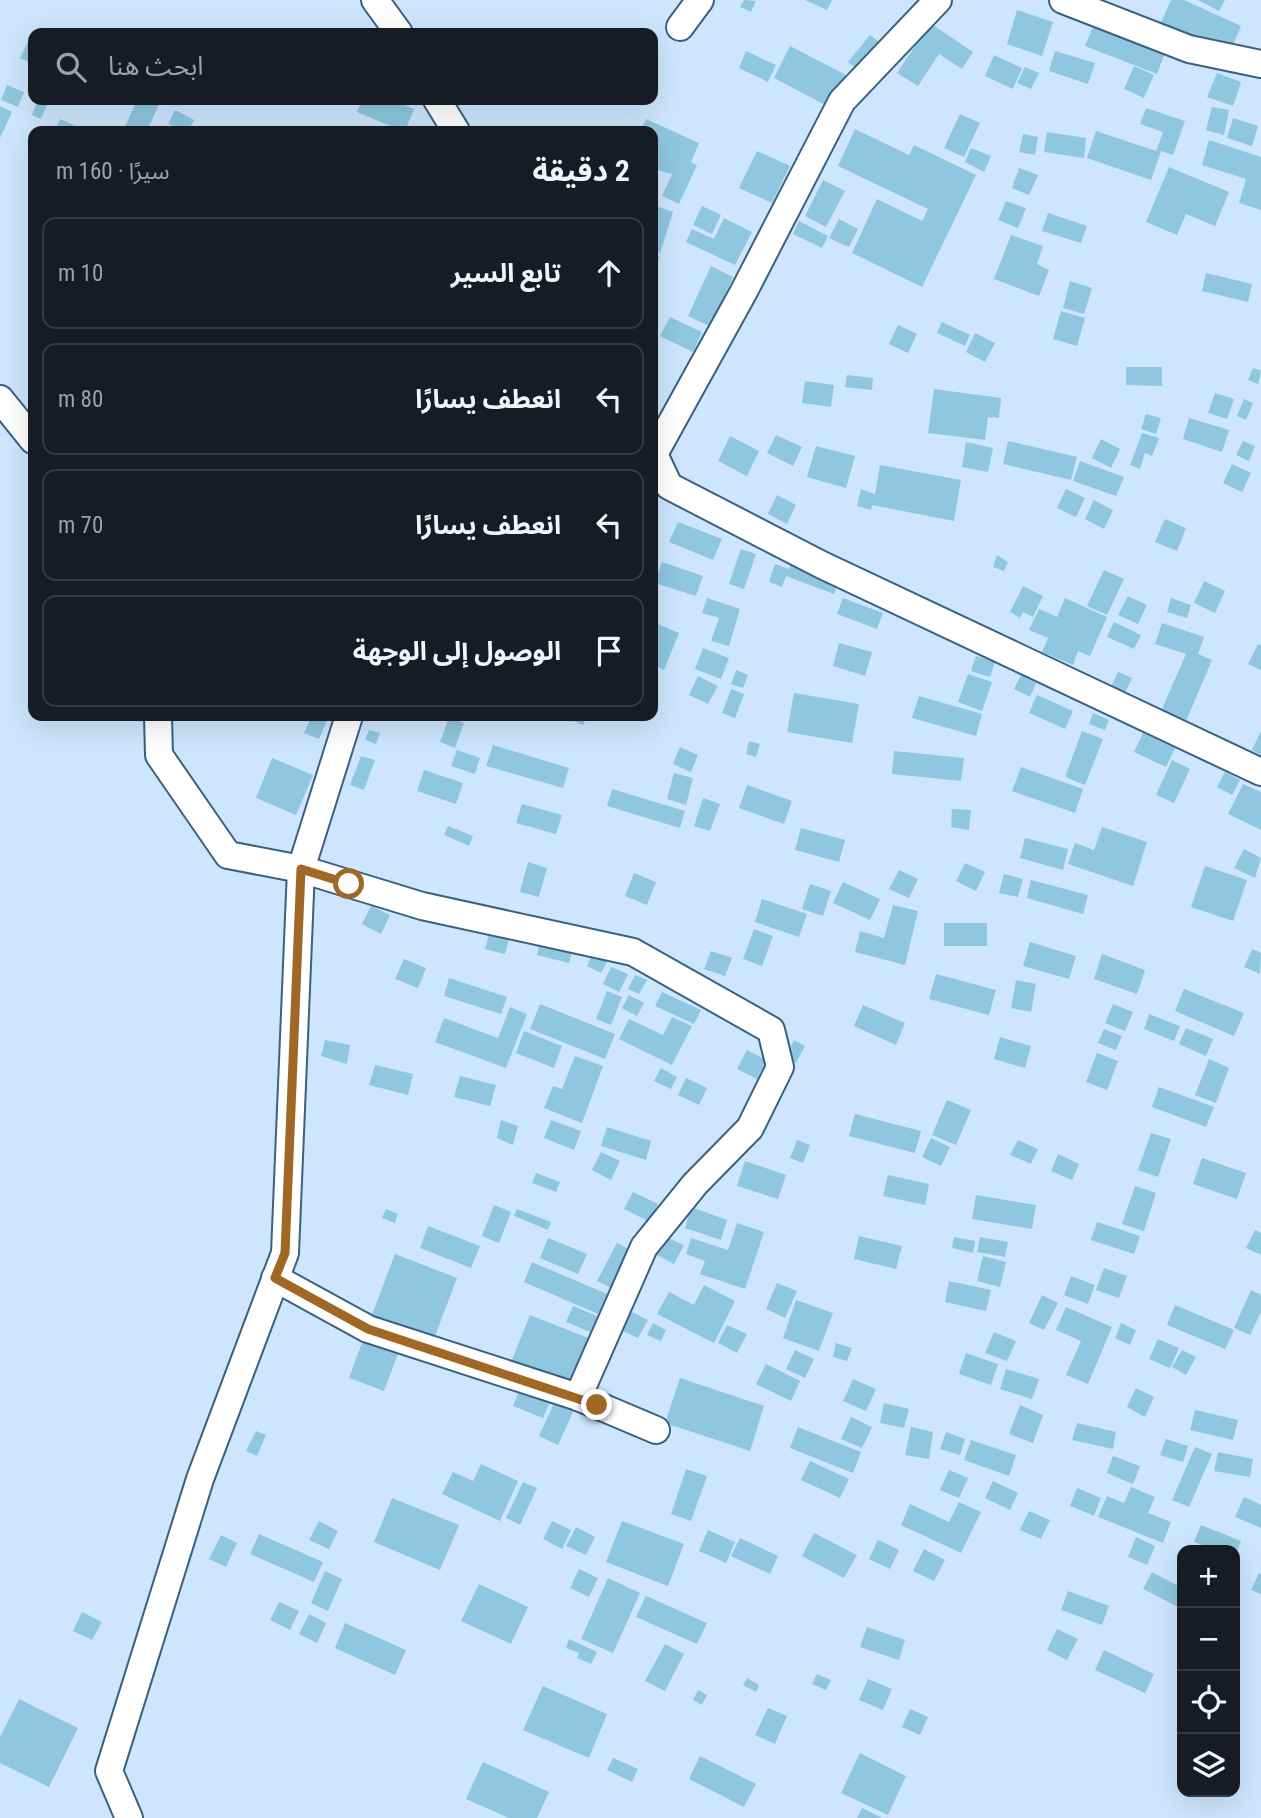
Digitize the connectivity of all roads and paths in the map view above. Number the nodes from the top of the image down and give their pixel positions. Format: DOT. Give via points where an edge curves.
graph roads {
  1 [pos="375,0"];
  2 [pos="700,0"];
  3 [pos="938,0"];
  4 [pos="1063,0"];
  5 [pos="680,27"];
  6 [pos="395,28"];
  7 [pos="1261,64"];
  8 [pos="440,105"];
  9 [pos="453,126"];
  10 [pos="0,399"];
  11 [pos="28,434"];
  12 [pos="658,446"];
  13 [pos="658,465"];
  14 [pos="158,721"];
  15 [pos="347,721"];
  16 [pos="1261,772"];
  17 [pos="301,869"];
  18 [pos="275,1278"];
  19 [pos="578,1397"];
  20 [pos="656,1430"];
  21 [pos="129,1818"];
  1 -- 6 [label="street"];
  2 -- 5 [label="street"];
  3 -- 12 [label="street" via="842,102"];
  4 -- 7 [label="street" via="1189,48"];
  8 -- 9 [label="street"];
  10 -- 11 [label="street"];
  13 -- 16 [label="street" via="669,486 821,565"];
  14 -- 17 [label="street" via="159,755 228,855"];
  15 -- 17 [label="street"];
  17 -- 18 [label="street" via="285,1253"];
  17 -- 19 [label="street" via="422,906 633,952 771,1030 780,1067 750,1128 695,1184 644,1247"];
  18 -- 19 [label="street" via="368,1329"];
  18 -- 21 [label="street" via="200,1479 109,1771"];
  19 -- 20 [label="street"];
}
